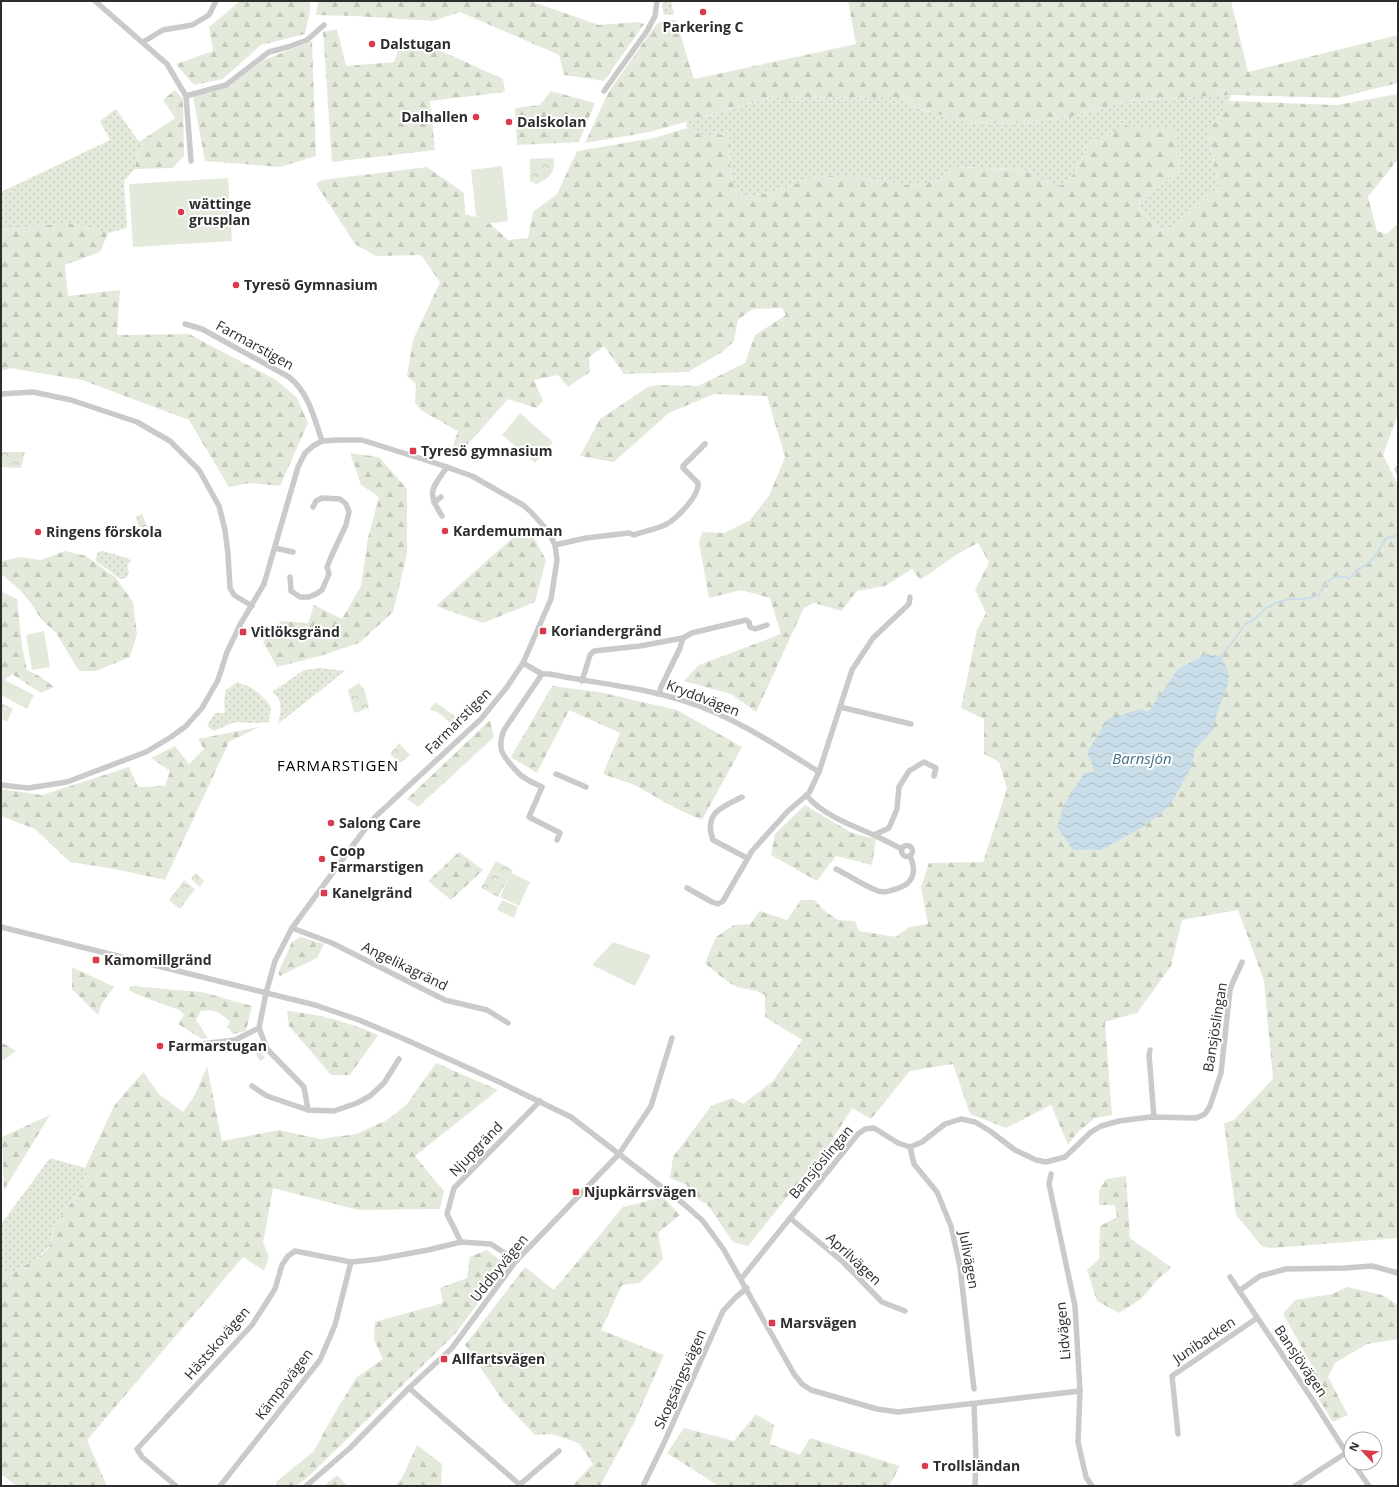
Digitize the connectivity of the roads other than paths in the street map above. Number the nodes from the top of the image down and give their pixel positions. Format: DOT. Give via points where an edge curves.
graph roads {
  1 [pos="95,1"];
  2 [pos="216,1"];
  3 [pos="657,1"];
  4 [pos="324,25"];
  5 [pos="143,42"];
  6 [pos="604,91"];
  7 [pos="186,96"];
  8 [pos="191,161"];
  9 [pos="185,324"];
  10 [pos="1,394"];
  11 [pos="322,441"];
  12 [pos="705,444"];
  13 [pos="447,467"];
  14 [pos="441,497"];
  15 [pos="434,502"];
  16 [pos="313,507"];
  17 [pos="442,516"];
  18 [pos="555,544"];
  19 [pos="275,548"];
  20 [pos="293,552"];
  21 [pos="290,577"];
  22 [pos="910,597"];
  23 [pos="252,606"];
  24 [pos="767,625"];
  25 [pos="683,638"];
  26 [pos="523,663"];
  27 [pos="542,674"];
  28 [pos="582,681"];
  29 [pos="659,694"];
  30 [pos="840,707"];
  31 [pos="911,724"];
  32 [pos="819,772"];
  33 [pos="556,774"];
  34 [pos="934,776"];
  35 [pos="1,785"];
  36 [pos="586,787"];
  37 [pos="806,795"];
  38 [pos="742,797"];
  39 [pos="874,835"];
  40 [pos="558,840"];
  41 [pos="747,858"];
  42 [pos="836,869"];
  43 [pos="687,888"];
  44 [pos="1,927"];
  45 [pos="292,928"];
  46 [pos="1242,962"];
  47 [pos="266,993"];
  48 [pos="508,1022"];
  49 [pos="259,1028"];
  50 [pos="672,1038"];
  51 [pos="193,1045"];
  52 [pos="1150,1050"];
  53 [pos="399,1059"];
  54 [pos="252,1086"];
  55 [pos="540,1101"];
  56 [pos="308,1110"];
  57 [pos="1154,1117"];
  58 [pos="910,1147"];
  59 [pos="619,1154"];
  60 [pos="1051,1174"];
  61 [pos="790,1218"];
  62 [pos="461,1242"];
  63 [pos="516,1261"];
  64 [pos="351,1262"];
  65 [pos="1398,1272"];
  66 [pos="1230,1277"];
  67 [pos="741,1279"];
  68 [pos="746,1288"];
  69 [pos="1239,1291"];
  70 [pos="905,1311"];
  71 [pos="1257,1318"];
  72 [pos="409,1388"];
  73 [pos="974,1389"];
  74 [pos="1080,1391"];
  75 [pos="974,1404"];
  76 [pos="1178,1434"];
  77 [pos="1343,1448"];
  78 [pos="559,1451"];
  79 [pos="1343,1455"];
  80 [pos="1359,1471"];
  81 [pos="518,1485"];
  82 [pos="176,1486"];
  83 [pos="220,1486"];
  84 [pos="306,1486"];
  85 [pos="643,1486"];
  86 [pos="975,1486"];
  87 [pos="1092,1486"];
  88 [pos="1295,1486"];
  89 [pos="1369,1486"];
  1 -- 5 [label="street"];
  2 -- 5 [label="street" via="209,15 192,25 163,30"];
  3 -- 6 [label="street" via="655,16 647,31"];
  4 -- 7 [label="street" via="307,40 269,52 226,85"];
  5 -- 7 [label="street" via="167,64"];
  7 -- 8 [label="street"];
  9 -- 11 [label="street, Farmarstigen" via="202,329 297,383 307,399"];
  10 -- 23 [label="street" via="33,392 71,400 137,422 170,441 199,470 219,506 225,530 230,588 234,595"];
  11 -- 13 [label="street, Farmarstigen" via="362,440"];
  11 -- 19 [label="street" via="305,453 298,467"];
  12 -- 18 [label="street" via="683,466 698,483 697,490 691,502 668,523 634,535 629,533"];
  13 -- 15 [label="street" via="433,487"];
  13 -- 18 [label="street, Farmarstigen" via="472,476 523,506 540,521"];
  14 -- 15 [label="street"];
  15 -- 17 [label="street"];
  16 -- 21 [label="street" via="316,501 322,498 340,499 346,504 349,512 346,525 331,557 322,590 313,596 300,597 291,591"];
  18 -- 26 [label="street, Farmarstigen" via="557,560 552,599"];
  19 -- 20 [label="street"];
  19 -- 23 [label="street" via="264,584"];
  22 -- 30 [label="street" via="908,604 873,638 852,670"];
  23 -- 35 [label="street" via="241,623 227,652 218,680 202,708 171,738 146,752 67,782 28,788"];
  24 -- 25 [label="street" via="755,629 750,627 746,620 692,633"];
  25 -- 28 [label="street" via="594,651 590,655"];
  25 -- 29 [label="street"];
  26 -- 27 [label="street, Kryddvägen"];
  26 -- 45 [label="street, Farmarstigen" via="481,719 375,817"];
  27 -- 28 [label="street, Kryddvägen"];
  27 -- 40 [label="street" via="504,730 501,746 502,753 524,778 542,787 529,817 560,833"];
  28 -- 29 [label="street, Kryddvägen"];
  29 -- 32 [label="street, Kryddvägen" via="708,709 746,727"];
  30 -- 31 [label="street"];
  30 -- 32 [label="street"];
  32 -- 37 [label="street"];
  33 -- 36 [label="street"];
  34 -- 39 [label="street" via="936,768 924,762 909,771 899,787 897,809 889,828"];
  37 -- 39 [label="street" via="831,816"];
  37 -- 41 [label="street" via="788,811"];
  38 -- 41 [label="street" via="719,808 710,827 713,840"];
  39 -- 42 [label="street" via="902,849 903,855 910,856 915,866 910,882 890,891 878,891"];
  41 -- 43 [label="street" via="723,901 718,904"];
  44 -- 47 [label="street"];
  45 -- 47 [label="street, Farmarstigen" via="275,961"];
  45 -- 48 [label="street, Angelikagränd" via="332,943 445,1000 487,1010"];
  46 -- 57 [label="street, Bansjöslingan" via="1230,990 1221,1073 1210,1106 1205,1114 1196,1118"];
  47 -- 49 [label="street"];
  47 -- 55 [label="street" via="315,1005 359,1020"];
  49 -- 51 [label="street" via="235,1040"];
  49 -- 56 [label="street" via="267,1049 304,1088"];
  50 -- 59 [label="street, Uddbyvägen" via="651,1106"];
  52 -- 57 [label="street"];
  53 -- 56 [label="street" via="384,1084 370,1096 334,1111"];
  54 -- 56 [label="street" via="267,1096"];
  55 -- 59 [label="street" via="571,1117"];
  55 -- 62 [label="street, Njupgränd" via="454,1188 447,1214"];
  57 -- 58 [label="street, Bansjöslingan" via="1101,1126 1065,1157 1046,1162 1015,1150 975,1122 961,1119 945,1124 922,1142"];
  58 -- 61 [label="street, Bansjöslingan" via="898,1143 874,1128 865,1129 858,1134"];
  58 -- 73 [label="street, Julivägen" via="914,1164 937,1192 951,1226 960,1267"];
  59 -- 63 [label="street, Uddbyvägen"];
  59 -- 67 [label="street" via="703,1221"];
  60 -- 74 [label="street, Lidvägen" via="1049,1184 1075,1306"];
  61 -- 67 [label="street, Bansjöslingan"];
  61 -- 70 [label="street, Aprilvägen" via="844,1262 882,1302"];
  62 -- 63 [label="street, Hästskovägen" via="490,1244"];
  62 -- 64 [label="street, Hästskovägen" via="421,1252"];
  63 -- 72 [label="street, Uddbyvägen" via="452,1348"];
  64 -- 82 [label="street, Hästskovägen" via="295,1251 288,1256 282,1265 275,1289 252,1325 137,1449 142,1457"];
  64 -- 83 [label="street, Kämpavägen" via="335,1324 320,1360"];
  65 -- 69 [label="street" via="1372,1266 1286,1269 1260,1276"];
  66 -- 69 [label="street, Bansjövägen"];
  67 -- 68 [label="street"];
  68 -- 75 [label="street" via="794,1374 811,1390 877,1409 898,1412"];
  68 -- 85 [label="street, Skogsängsvägen" via="723,1312"];
  69 -- 71 [label="street, Bansjövägen"];
  71 -- 76 [label="street, Junibacken" via="1172,1376"];
  71 -- 77 [label="street, Bansjövägen"];
  72 -- 81 [label="street"];
  72 -- 84 [label="street, Uddbyvägen" via="350,1448"];
  74 -- 75 [label="street"];
  74 -- 87 [label="street, Lidvägen" via="1078,1442 1086,1477"];
  75 -- 86 [label="street"];
  78 -- 81 [label="street"];
  79 -- 88 [label="street"];
  80 -- 89 [label="street"];
}
